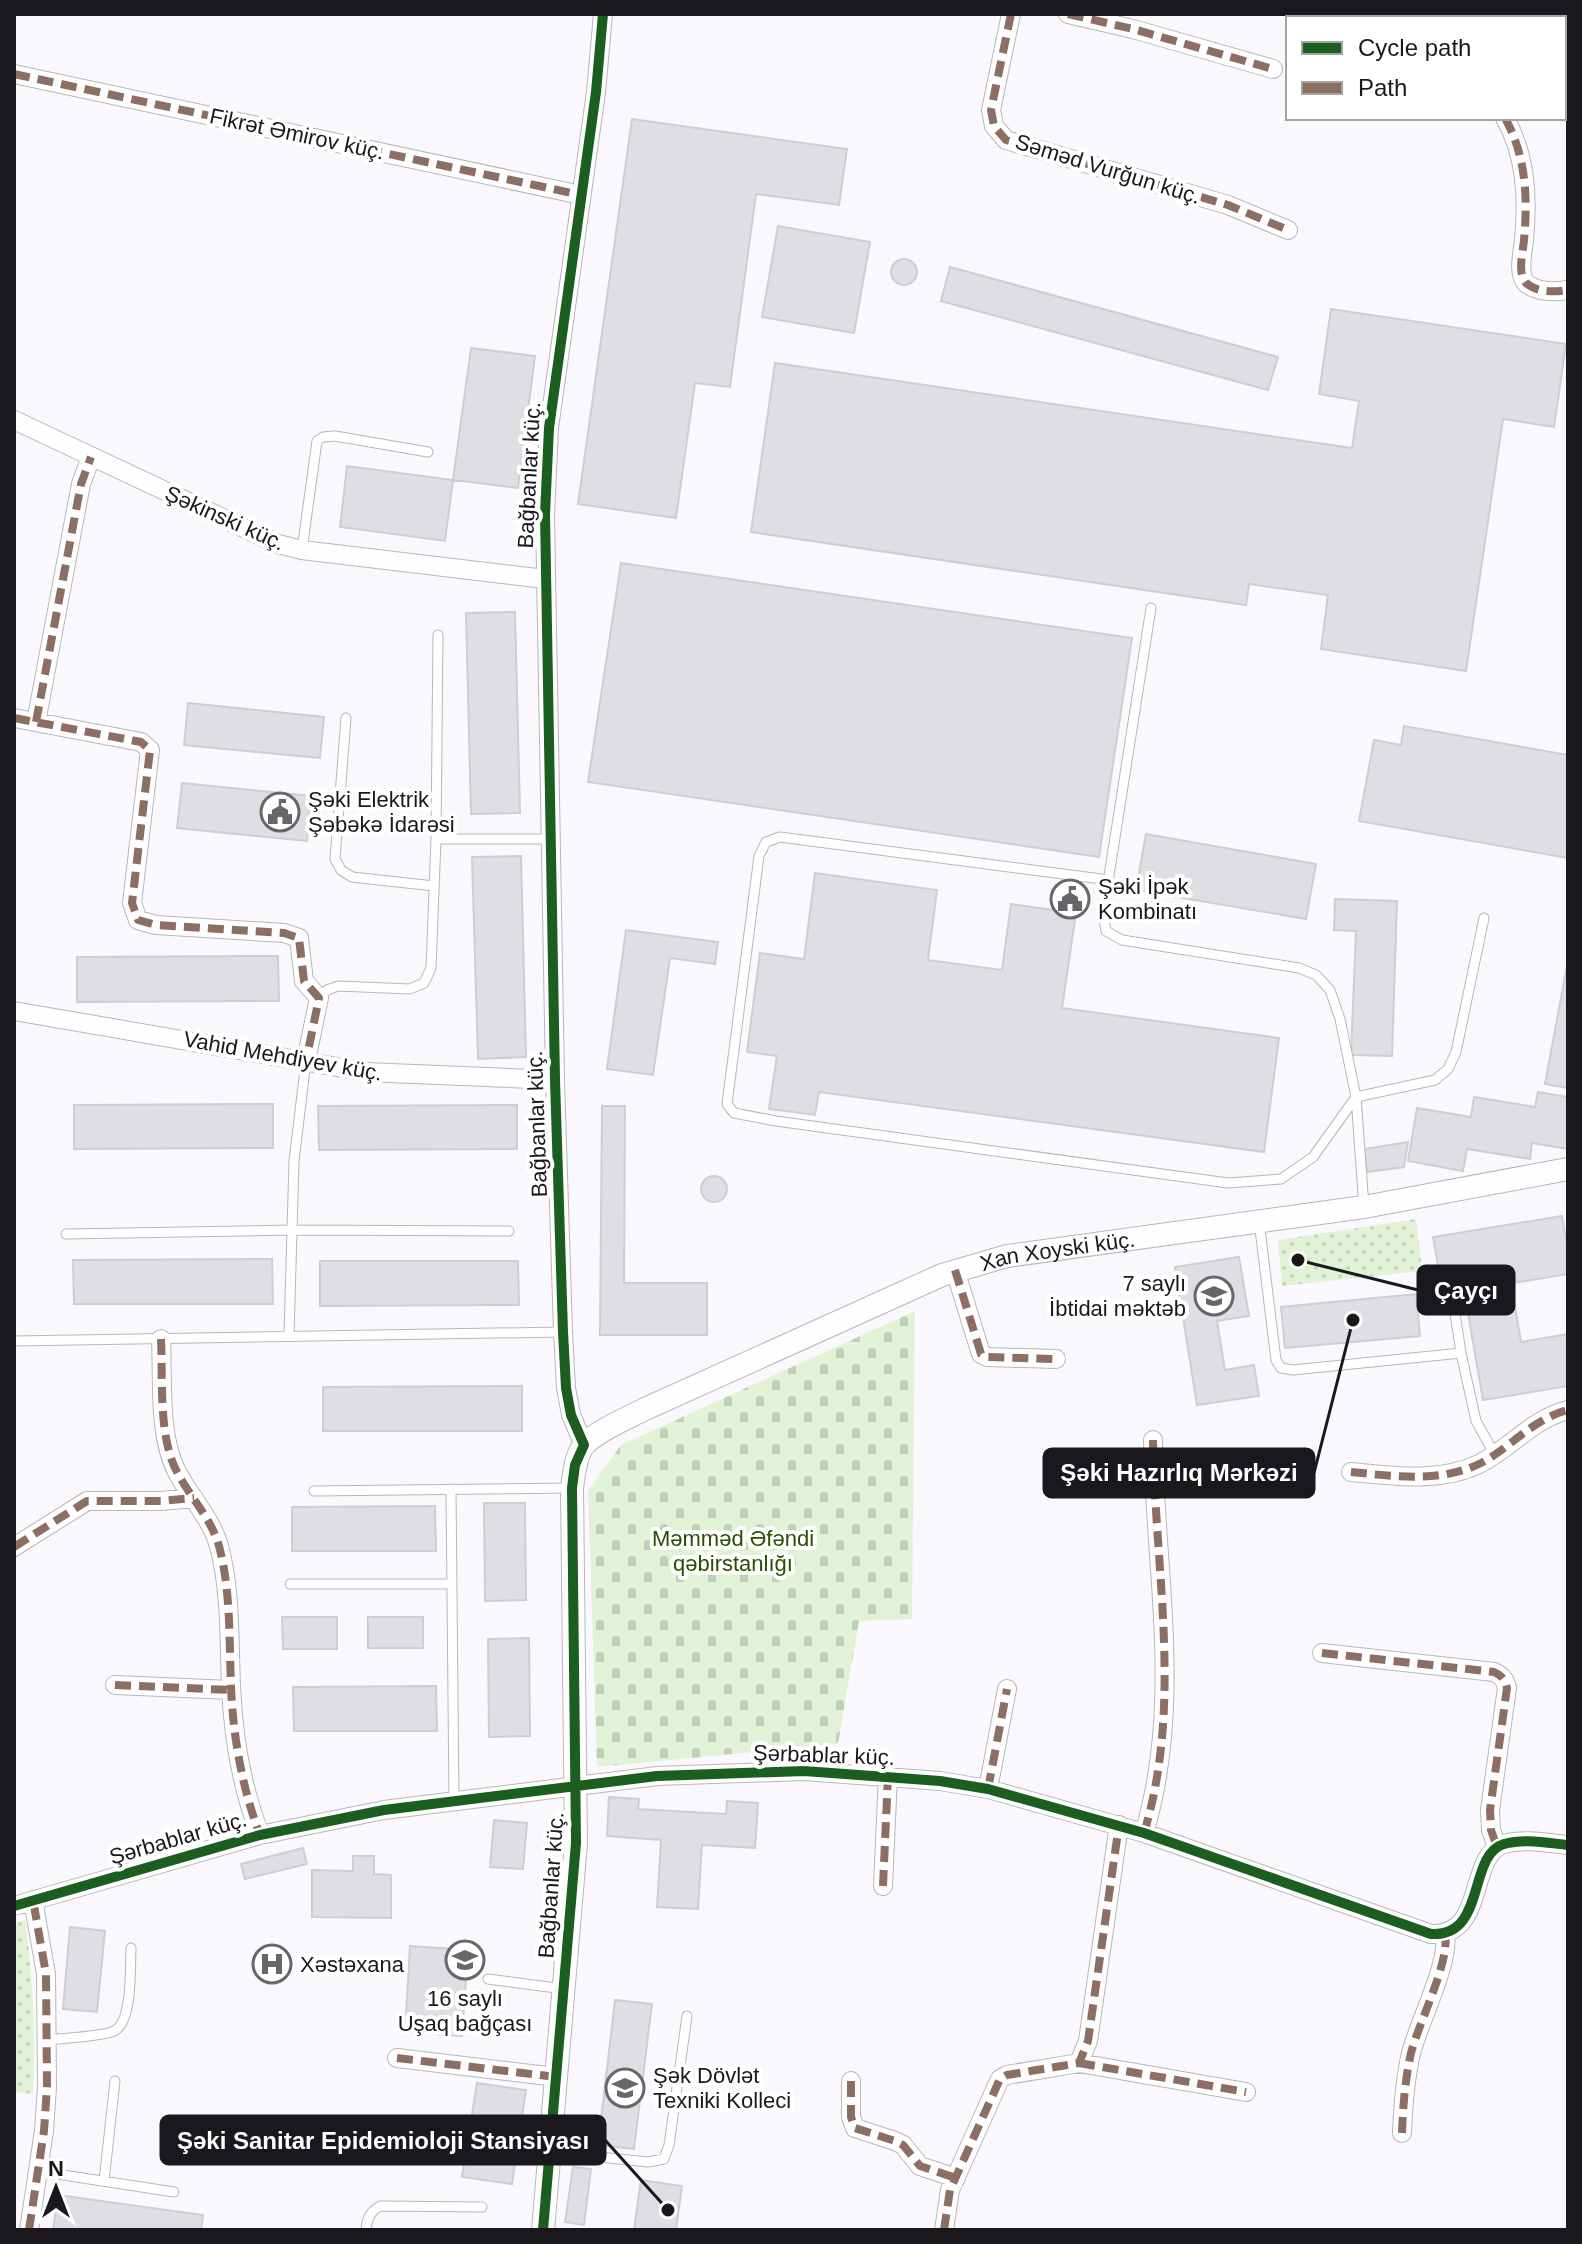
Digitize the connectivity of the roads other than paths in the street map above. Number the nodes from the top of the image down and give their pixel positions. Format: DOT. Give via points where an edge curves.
graph roads {
  1 [pos="603,14"];
  2 [pos="1011,14"];
  3 [pos="1068,14"];
  4 [pos="1273,69"];
  5 [pos="14,74"];
  6 [pos="1506,120"];
  7 [pos="581,195"];
  8 [pos="1288,230"];
  9 [pos="1568,290"];
  10 [pos="14,420"];
  11 [pos="428,452"];
  12 [pos="91,457"];
  13 [pos="302,550"];
  14 [pos="545,579"];
  15 [pos="1151,608"];
  16 [pos="438,635"];
  17 [pos="14,718"];
  18 [pos="346,718"];
  19 [pos="36,722"];
  20 [pos="436,839"];
  21 [pos="550,839"];
  22 [pos="1109,880"];
  23 [pos="434,886"];
  24 [pos="1484,918"];
  25 [pos="319,998"];
  26 [pos="14,1011"];
  27 [pos="306,1061"];
  28 [pos="555,1080"];
  29 [pos="1356,1097"];
  30 [pos="1568,1169"];
  31 [pos="1364,1207"];
  32 [pos="1259,1221"];
  33 [pos="292,1230"];
  34 [pos="509,1231"];
  35 [pos="66,1234"];
  36 [pos="955,1270"];
  37 [pos="1454,1307"];
  38 [pos="563,1332"];
  39 [pos="289,1335"];
  40 [pos="161,1339"];
  41 [pos="14,1341"];
  42 [pos="1461,1353"];
  43 [pos="1056,1359"];
  44 [pos="1568,1410"];
  45 [pos="1153,1440"];
  46 [pos="584,1445"];
  47 [pos="1494,1453"];
  48 [pos="1351,1472"];
  49 [pos="572,1488"];
  50 [pos="451,1489"];
  51 [pos="314,1491"];
  52 [pos="194,1498"];
  53 [pos="14,1547"];
  54 [pos="290,1584"];
  55 [pos="452,1584"];
  56 [pos="1322,1653"];
  57 [pos="115,1685"];
  58 [pos="1007,1689"];
  59 [pos="231,1690"];
  60 [pos="888,1776"];
  61 [pos="576,1786"];
  62 [pos="988,1789"];
  63 [pos="454,1802"];
  64 [pos="1119,1825"];
  65 [pos="1144,1833"];
  66 [pos="260,1835"];
  67 [pos="1568,1845"];
  68 [pos="1497,1847"];
  69 [pos="883,1886"];
  70 [pos="33,1900"];
  71 [pos="14,1906"];
  72 [pos="1445,1935"];
  73 [pos="131,1948"];
  74 [pos="488,1979"];
  75 [pos="564,1989"];
  76 [pos="687,2016"];
  77 [pos="46,2040"];
  78 [pos="397,2058"];
  79 [pos="1079,2063"];
  80 [pos="556,2077"];
  81 [pos="115,2081"];
  82 [pos="851,2081"];
  83 [pos="1246,2092"];
  84 [pos="1402,2133"];
  85 [pos="550,2152"];
  86 [pos="37,2171"];
  87 [pos="956,2178"];
  88 [pos="104,2181"];
  89 [pos="174,2192"];
  90 [pos="482,2207"];
  91 [pos="29,2230"];
  92 [pos="366,2230"];
  93 [pos="543,2230"];
  94 [pos="944,2230"];
  1 -- 7 [label="street, Bağbanlar küç."];
  2 -- 8 [label="street, Səməd Vurğun küç." via="991,110 994,126 1006,140 1228,205"];
  3 -- 4 [label="street"];
  5 -- 7 [label="street, Fikrət Əmirov küç."];
  6 -- 9 [label="street" via="1525,175 1521,273 1541,291"];
  7 -- 14 [label="street, Bağbanlar küç." via="545,470"];
  10 -- 12 [label="street, Şəkinski küç."];
  11 -- 13 [label="lane" via="335,436 317,441"];
  12 -- 13 [label="street, Şəkinski küç."];
  12 -- 19 [label="street" via="81,484"];
  13 -- 14 [label="street, Şəkinski küç."];
  14 -- 21 [label="street, Bağbanlar küç."];
  15 -- 22 [label="lane"];
  16 -- 20 [label="lane"];
  17 -- 19 [label="street"];
  18 -- 23 [label="lane" via="335,859 352,877"];
  19 -- 25 [label="street" via="141,742 150,750 132,903 138,920 299,938 304,981"];
  20 -- 21 [label="lane"];
  20 -- 23 [label="lane"];
  21 -- 28 [label="street, Bağbanlar küç."];
  22 -- 29 [label="lane" via="1106,931 1122,940 1316,975 1330,990 1340,1019"];
  22 -- 29 [label="lane" via="780,837 766,842 759,856 727,1104 734,1113 776,1121 1228,1183 1281,1179 1313,1157"];
  23 -- 25 [label="lane" via="431,968 424,983 410,989 338,986"];
  24 -- 29 [label="lane" via="1448,1069 1435,1080"];
  25 -- 27 [label="street"];
  26 -- 27 [label="street, Vahid Mehdiyev küç."];
  27 -- 28 [label="street, Vahid Mehdiyev küç." via="402,1075"];
  27 -- 33 [label="lane" via="297,1120"];
  28 -- 38 [label="street, Bağbanlar küç."];
  29 -- 31 [label="lane"];
  30 -- 31 [label="street, Xan Xoyski küç."];
  31 -- 32 [label="street, Xan Xoyski küç."];
  32 -- 36 [label="street, Xan Xoyski küç." via="1007,1256"];
  32 -- 42 [label="lane" via="1281,1368"];
  33 -- 34 [label="lane"];
  33 -- 35 [label="lane"];
  33 -- 39 [label="lane"];
  36 -- 43 [label="street" via="981,1354"];
  36 -- 46 [label="street, Xan Xoyski küç." via="645,1409"];
  37 -- 42 [label="lane"];
  38 -- 39 [label="lane"];
  38 -- 46 [label="street, Bağbanlar küç." via="571,1415"];
  39 -- 40 [label="lane"];
  40 -- 41 [label="lane"];
  40 -- 52 [label="street" via="165,1440"];
  42 -- 47 [label="lane" via="1476,1421"];
  44 -- 47 [label="street" via="1536,1422"];
  45 -- 65 [label="street" via="1166,1714 1156,1794"];
  46 -- 49 [label="street, Bağbanlar küç."];
  47 -- 48 [label="street" via="1452,1473 1412,1478"];
  49 -- 50 [label="lane"];
  49 -- 61 [label="street, Bağbanlar küç."];
  50 -- 51 [label="lane"];
  50 -- 55 [label="lane"];
  52 -- 53 [label="street" via="87,1501"];
  52 -- 59 [label="street" via="218,1544 229,1606"];
  54 -- 55 [label="lane"];
  55 -- 63 [label="lane"];
  56 -- 68 [label="street" via="1494,1672 1506,1681 1490,1810"];
  57 -- 59 [label="street"];
  58 -- 62 [label="street"];
  59 -- 66 [label="street" via="242,1777"];
  60 -- 61 [label="street, Şərbablar küç." via="730,1772"];
  60 -- 62 [label="street, Şərbablar küç."];
  60 -- 69 [label="street"];
  61 -- 63 [label="street, Şərbablar küç."];
  61 -- 75 [label="street, Bağbanlar küç."];
  62 -- 64 [label="street, Şərbablar küç."];
  63 -- 66 [label="street, Şərbablar küç."];
  64 -- 65 [label="street, Şərbablar küç."];
  64 -- 79 [label="street" via="1088,2041"];
  65 -- 72 [label="street, Şərbablar küç." via="1416,1931"];
  66 -- 70 [label="street, Şərbablar küç."];
  67 -- 68 [label="street" via="1528,1842"];
  68 -- 72 [label="street" via="1461,1925"];
  70 -- 71 [label="street, Şərbablar küç."];
  70 -- 77 [label="street" via="46,1974"];
  72 -- 84 [label="street" via="1444,1961 1411,2054"];
  73 -- 77 [label="lane" via="123,2024 114,2031"];
  74 -- 75 [label="lane"];
  75 -- 80 [label="street, Bağbanlar küç."];
  76 -- 85 [label="lane" via="664,2159"];
  77 -- 86 [label="street" via="44,2131"];
  78 -- 80 [label="street"];
  79 -- 83 [label="street"];
  79 -- 87 [label="street" via="1000,2079"];
  80 -- 85 [label="street, Bağbanlar küç."];
  81 -- 88 [label="lane"];
  82 -- 87 [label="street" via="855,2128 895,2141 920,2166"];
  85 -- 93 [label="street, Bağbanlar küç."];
  86 -- 88 [label="lane"];
  86 -- 91 [label="street"];
  87 -- 94 [label="street"];
  88 -- 89 [label="lane"];
  90 -- 92 [label="lane" via="380,2206 367,2219"];
}
